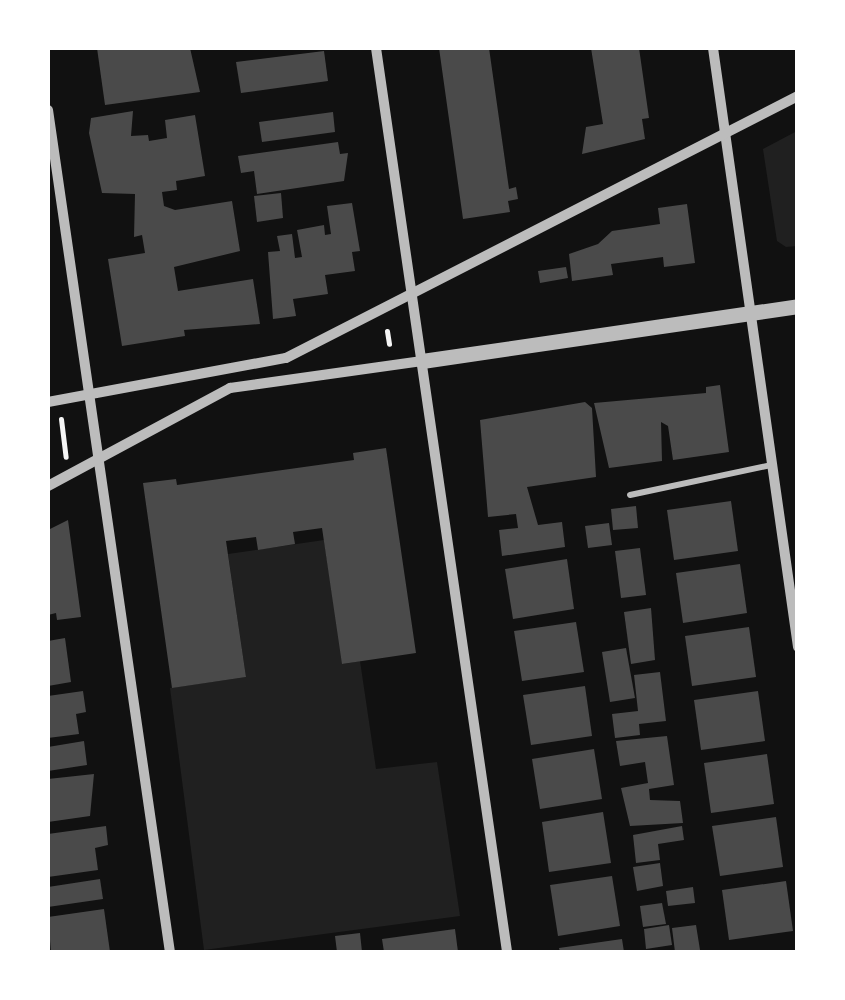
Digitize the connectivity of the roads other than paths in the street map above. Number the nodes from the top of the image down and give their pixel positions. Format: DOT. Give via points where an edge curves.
graph roads {
  1 [pos="376,48"];
  2 [pos="713,48"];
  3 [pos="798,96"];
  4 [pos="48,110"];
  5 [pos="726,132"];
  6 [pos="412,296"];
  7 [pos="798,306"];
  8 [pos="750,313"];
  9 [pos="422,362"];
  10 [pos="88,393"];
  11 [pos="48,402"];
  12 [pos="98,461"];
  13 [pos="771,465"];
  14 [pos="48,486"];
  15 [pos="630,494"];
  16 [pos="798,647"];
  17 [pos="170,952"];
  18 [pos="507,952"];
  1 -- 6 [label="street"];
  2 -- 5 [label="street"];
  3 -- 5 [label="street"];
  4 -- 10 [label="street"];
  5 -- 6 [label="street"];
  5 -- 8 [label="street"];
  6 -- 9 [label="street"];
  6 -- 10 [label="street" via="286,358"];
  7 -- 8 [label="street"];
  8 -- 9 [label="street"];
  8 -- 13 [label="street"];
  9 -- 12 [label="street" via="230,388"];
  9 -- 18 [label="street"];
  10 -- 11 [label="street"];
  10 -- 12 [label="street"];
  12 -- 14 [label="street"];
  12 -- 17 [label="street"];
  13 -- 15 [label="lane"];
  13 -- 16 [label="street"];
}
